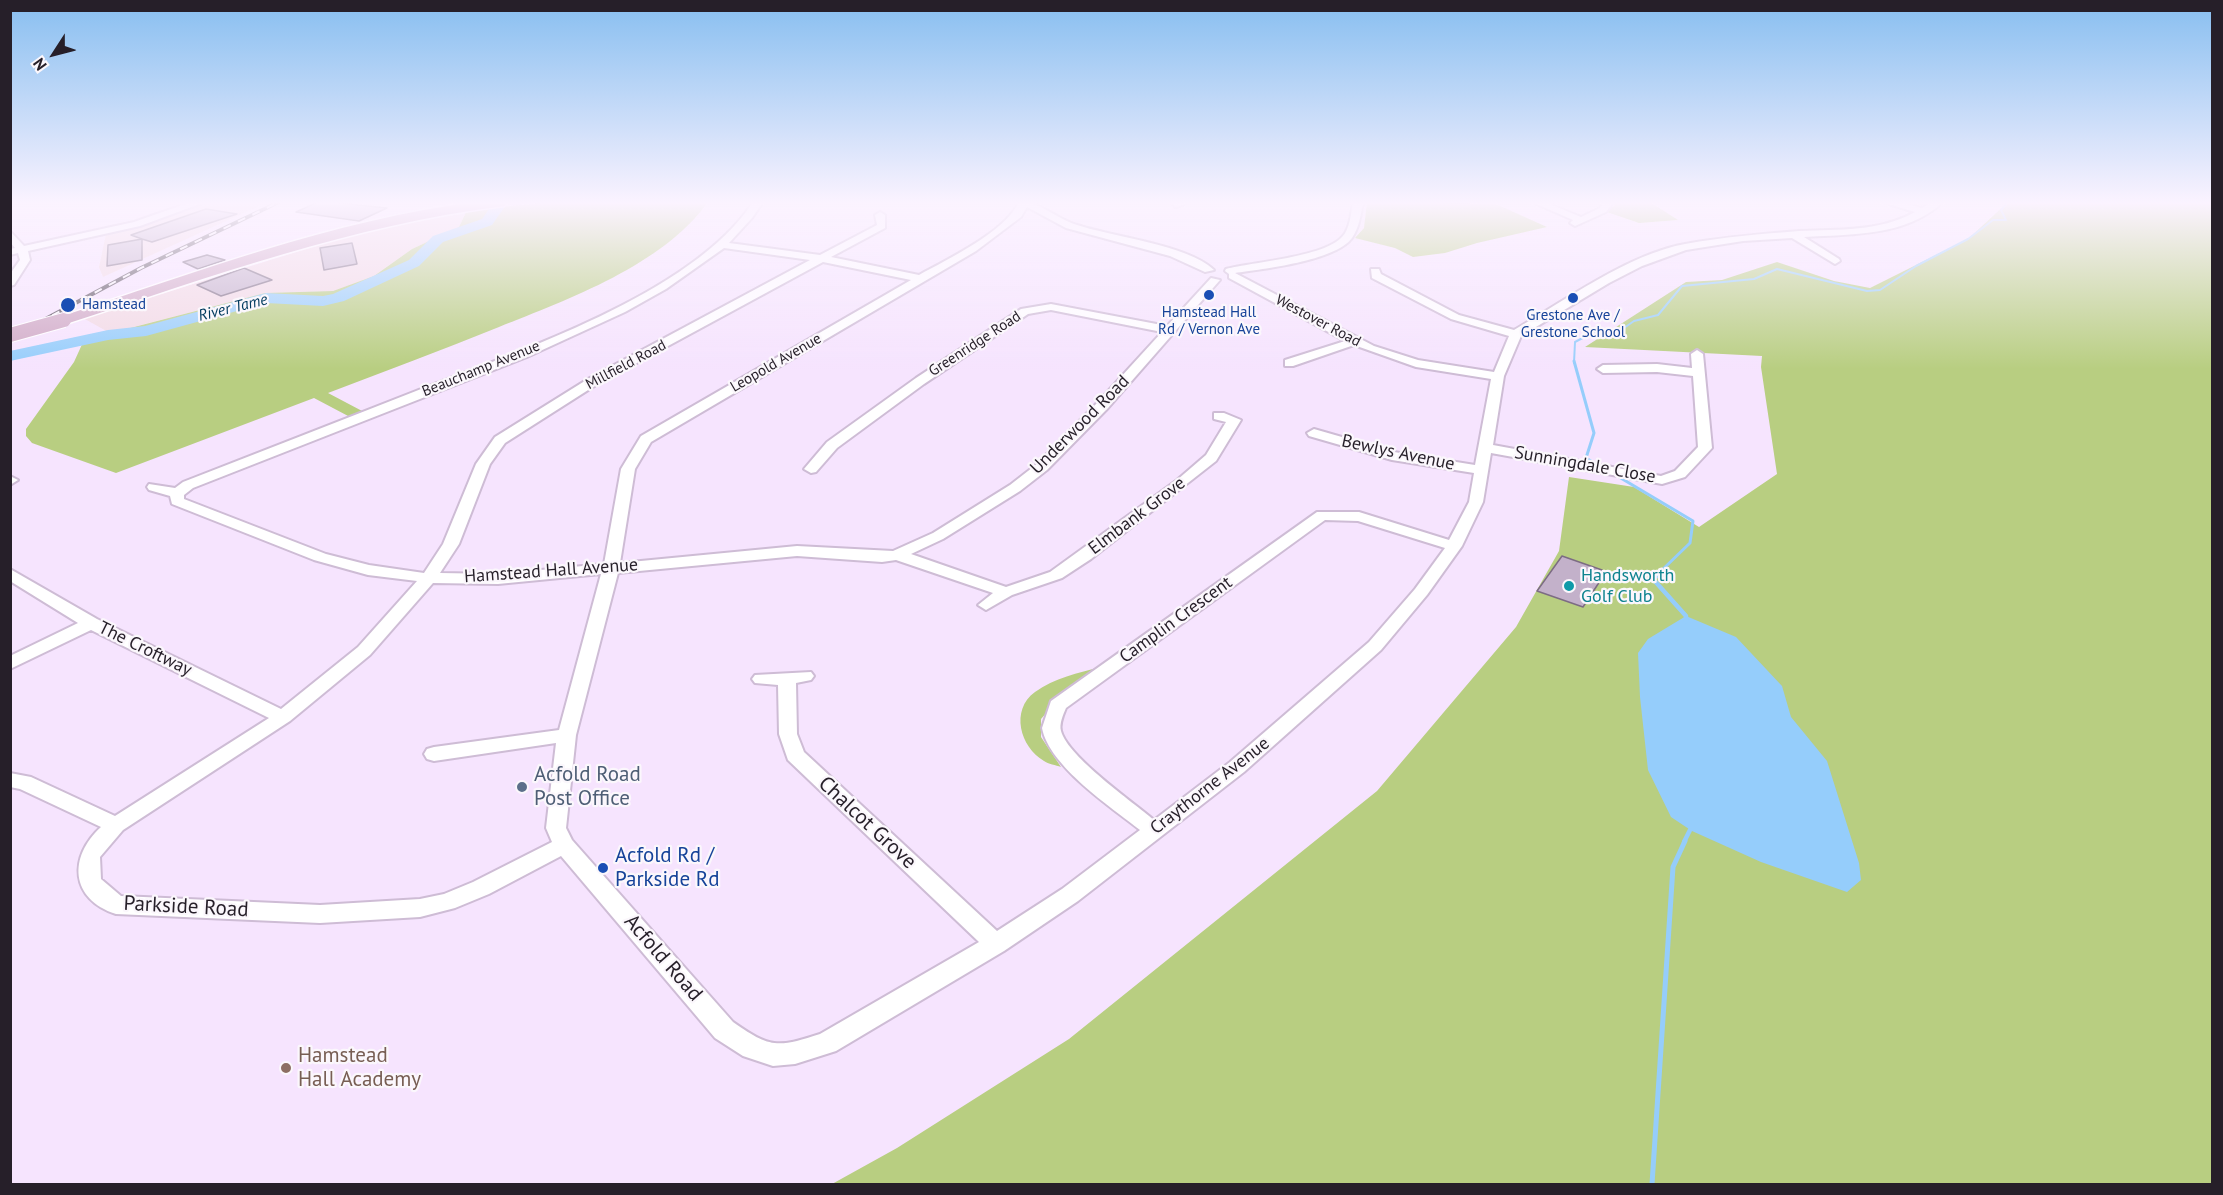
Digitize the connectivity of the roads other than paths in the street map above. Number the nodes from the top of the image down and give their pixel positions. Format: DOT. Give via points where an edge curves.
graph roads {
  1 [pos="24,258"];
  2 [pos="260,258"];
  3 [pos="706,258"];
  4 [pos="815,258"];
  5 [pos="956,258"];
  6 [pos="1187,258"];
  7 [pos="1300,258"];
  8 [pos="1653,258"];
  9 [pos="1830,258"];
  10 [pos="824,259"];
  11 [pos="1835,261"];
  12 [pos="1375,271"];
  13 [pos="1218,277"];
  14 [pos="921,279"];
  15 [pos="10,283"];
  16 [pos="1169,330"];
  17 [pos="1516,334"];
  18 [pos="10,335"];
  19 [pos="1353,342"];
  20 [pos="1697,354"];
  21 [pos="1289,363"];
  22 [pos="1603,368"];
  23 [pos="1699,373"];
  24 [pos="1498,376"];
  25 [pos="1219,416"];
  26 [pos="1315,432"];
  27 [pos="1486,448"];
  28 [pos="811,469"];
  29 [pos="1482,470"];
  30 [pos="154,487"];
  31 [pos="177,493"];
  32 [pos="1454,546"];
  33 [pos="897,555"];
  34 [pos="611,567"];
  35 [pos="10,574"];
  36 [pos="429,578"];
  37 [pos="1006,592"];
  38 [pos="986,604"];
  39 [pos="91,623"];
  40 [pos="10,663"];
  41 [pos="760,679"];
  42 [pos="283,717"];
  43 [pos="567,735"];
  44 [pos="434,752"];
  45 [pos="10,780"];
  46 [pos="116,825"];
  47 [pos="1154,831"];
  48 [pos="564,844"];
  49 [pos="996,944"];
  50 [pos="770,1057"];
  1 -- 15 [label="street"];
  2 -- 18 [label="main road, bridge"];
  3 -- 31 [label="street, Beauchamp Avenue" via="621,310 523,354"];
  4 -- 10 [label="street"];
  5 -- 14 [label="street, Leopold Avenue"];
  6 -- 13 [label="street, Westover Road"];
  7 -- 13 [label="street"];
  8 -- 17 [label="street" via="1605,281"];
  9 -- 11 [label="street"];
  10 -- 14 [label="street"];
  10 -- 36 [label="street, Millfield Road" via="592,382 500,440 483,464 451,544"];
  12 -- 17 [label="street" via="1376,276 1455,317"];
  13 -- 16 [label="street, Underwood Road"];
  13 -- 19 [label="street, Westover Road" via="1287,303"];
  14 -- 34 [label="street, Leopold Avenue" via="646,439 628,470"];
  16 -- 28 [label="street, Greenridge Road" via="1051,307 1025,311 832,445"];
  16 -- 33 [label="street, Underwood Road" via="1042,467 938,536"];
  17 -- 24 [label="street, Craythorne Avenue"];
  19 -- 21 [label="street"];
  19 -- 24 [label="street, Westover Road" via="1416,363"];
  20 -- 23 [label="street, Sunningdale Close"];
  22 -- 23 [label="street"];
  23 -- 27 [label="street, Sunningdale Close" via="1705,448 1680,474 1662,480"];
  24 -- 27 [label="street, Craythorne Avenue"];
  25 -- 37 [label="street, Elmbank Grove" via="1234,420 1211,458 1182,483 1056,575"];
  26 -- 29 [label="street, Bewlys Avenue" via="1381,453"];
  27 -- 29 [label="street, Craythorne Avenue"];
  29 -- 32 [label="street, Craythorne Avenue" via="1476,502"];
  30 -- 31 [label="street, Hamstead Hall Avenue"];
  31 -- 36 [label="street, Hamstead Hall Avenue" via="177,501 320,557 368,570"];
  32 -- 47 [label="street, Craythorne Avenue" via="1375,646 1237,767"];
  32 -- 47 [label="street, Camplin Crescent" via="1359,517 1322,515 1058,705 1052,720 1058,745"];
  33 -- 34 [label="street, Hamstead Hall Avenue" via="797,551"];
  33 -- 37 [label="street"];
  34 -- 36 [label="street, Hamstead Hall Avenue" via="498,579"];
  34 -- 43 [label="street, Acfold Road"];
  35 -- 39 [label="street, The Croftway"];
  36 -- 42 [label="street, Parkside Road" via="364,651"];
  37 -- 38 [label="street, Elmbank Grove"];
  39 -- 40 [label="street"];
  39 -- 42 [label="street, The Croftway"];
  41 -- 49 [label="street, Chalcot Grove" via="796,678 788,734 795,755"];
  42 -- 46 [label="street, Parkside Road"];
  43 -- 44 [label="street"];
  43 -- 48 [label="street, Acfold Road" via="556,828"];
  45 -- 46 [label="street" via="24,782"];
  46 -- 48 [label="street, Parkside Road" via="95,843 87,862 91,883 116,905 320,914 420,908 447,902"];
  47 -- 49 [label="street, Craythorne Avenue" via="1070,895"];
  48 -- 50 [label="street, Acfold Road" via="724,1030 752,1050"];
  49 -- 50 [label="street, Craythorne Avenue" via="827,1043"];
}
